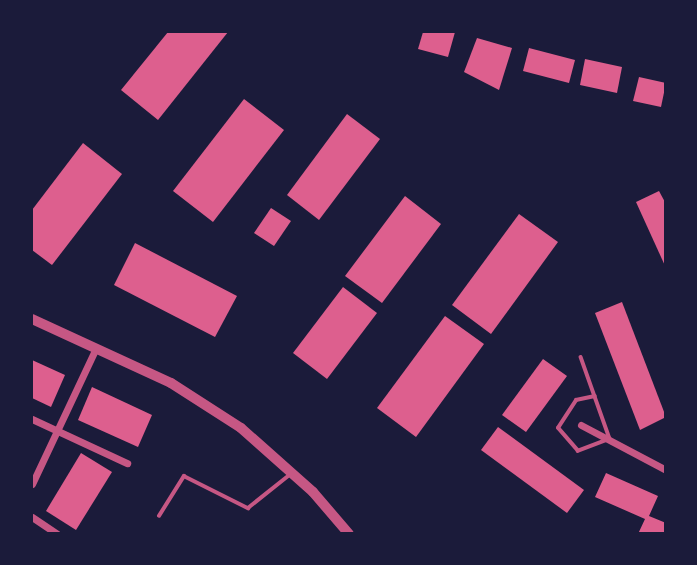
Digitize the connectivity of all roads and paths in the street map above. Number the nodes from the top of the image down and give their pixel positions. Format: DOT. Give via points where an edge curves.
graph roads {
  1 [pos="32,319"];
  2 [pos="96,348"];
  3 [pos="581,357"];
  4 [pos="595,396"];
  5 [pos="32,419"];
  6 [pos="581,425"];
  7 [pos="57,430"];
  8 [pos="610,439"];
  9 [pos="127,463"];
  10 [pos="666,470"];
  11 [pos="293,472"];
  12 [pos="32,484"];
  13 [pos="159,516"];
  14 [pos="32,517"];
  15 [pos="57,534"];
  16 [pos="349,534"];
  1 -- 2 [label="street"];
  2 -- 7 [label="street"];
  2 -- 11 [label="street" via="183,391"];
  3 -- 4 [label="lane"];
  4 -- 8 [label="lane"];
  4 -- 8 [label="lane" via="576,400 559,436 578,451"];
  5 -- 7 [label="street"];
  6 -- 8 [label="street"];
  7 -- 9 [label="street"];
  7 -- 12 [label="street"];
  8 -- 10 [label="street"];
  11 -- 13 [label="lane" via="248,508 184,476"];
  11 -- 16 [label="street"];
  14 -- 15 [label="street"];
}
